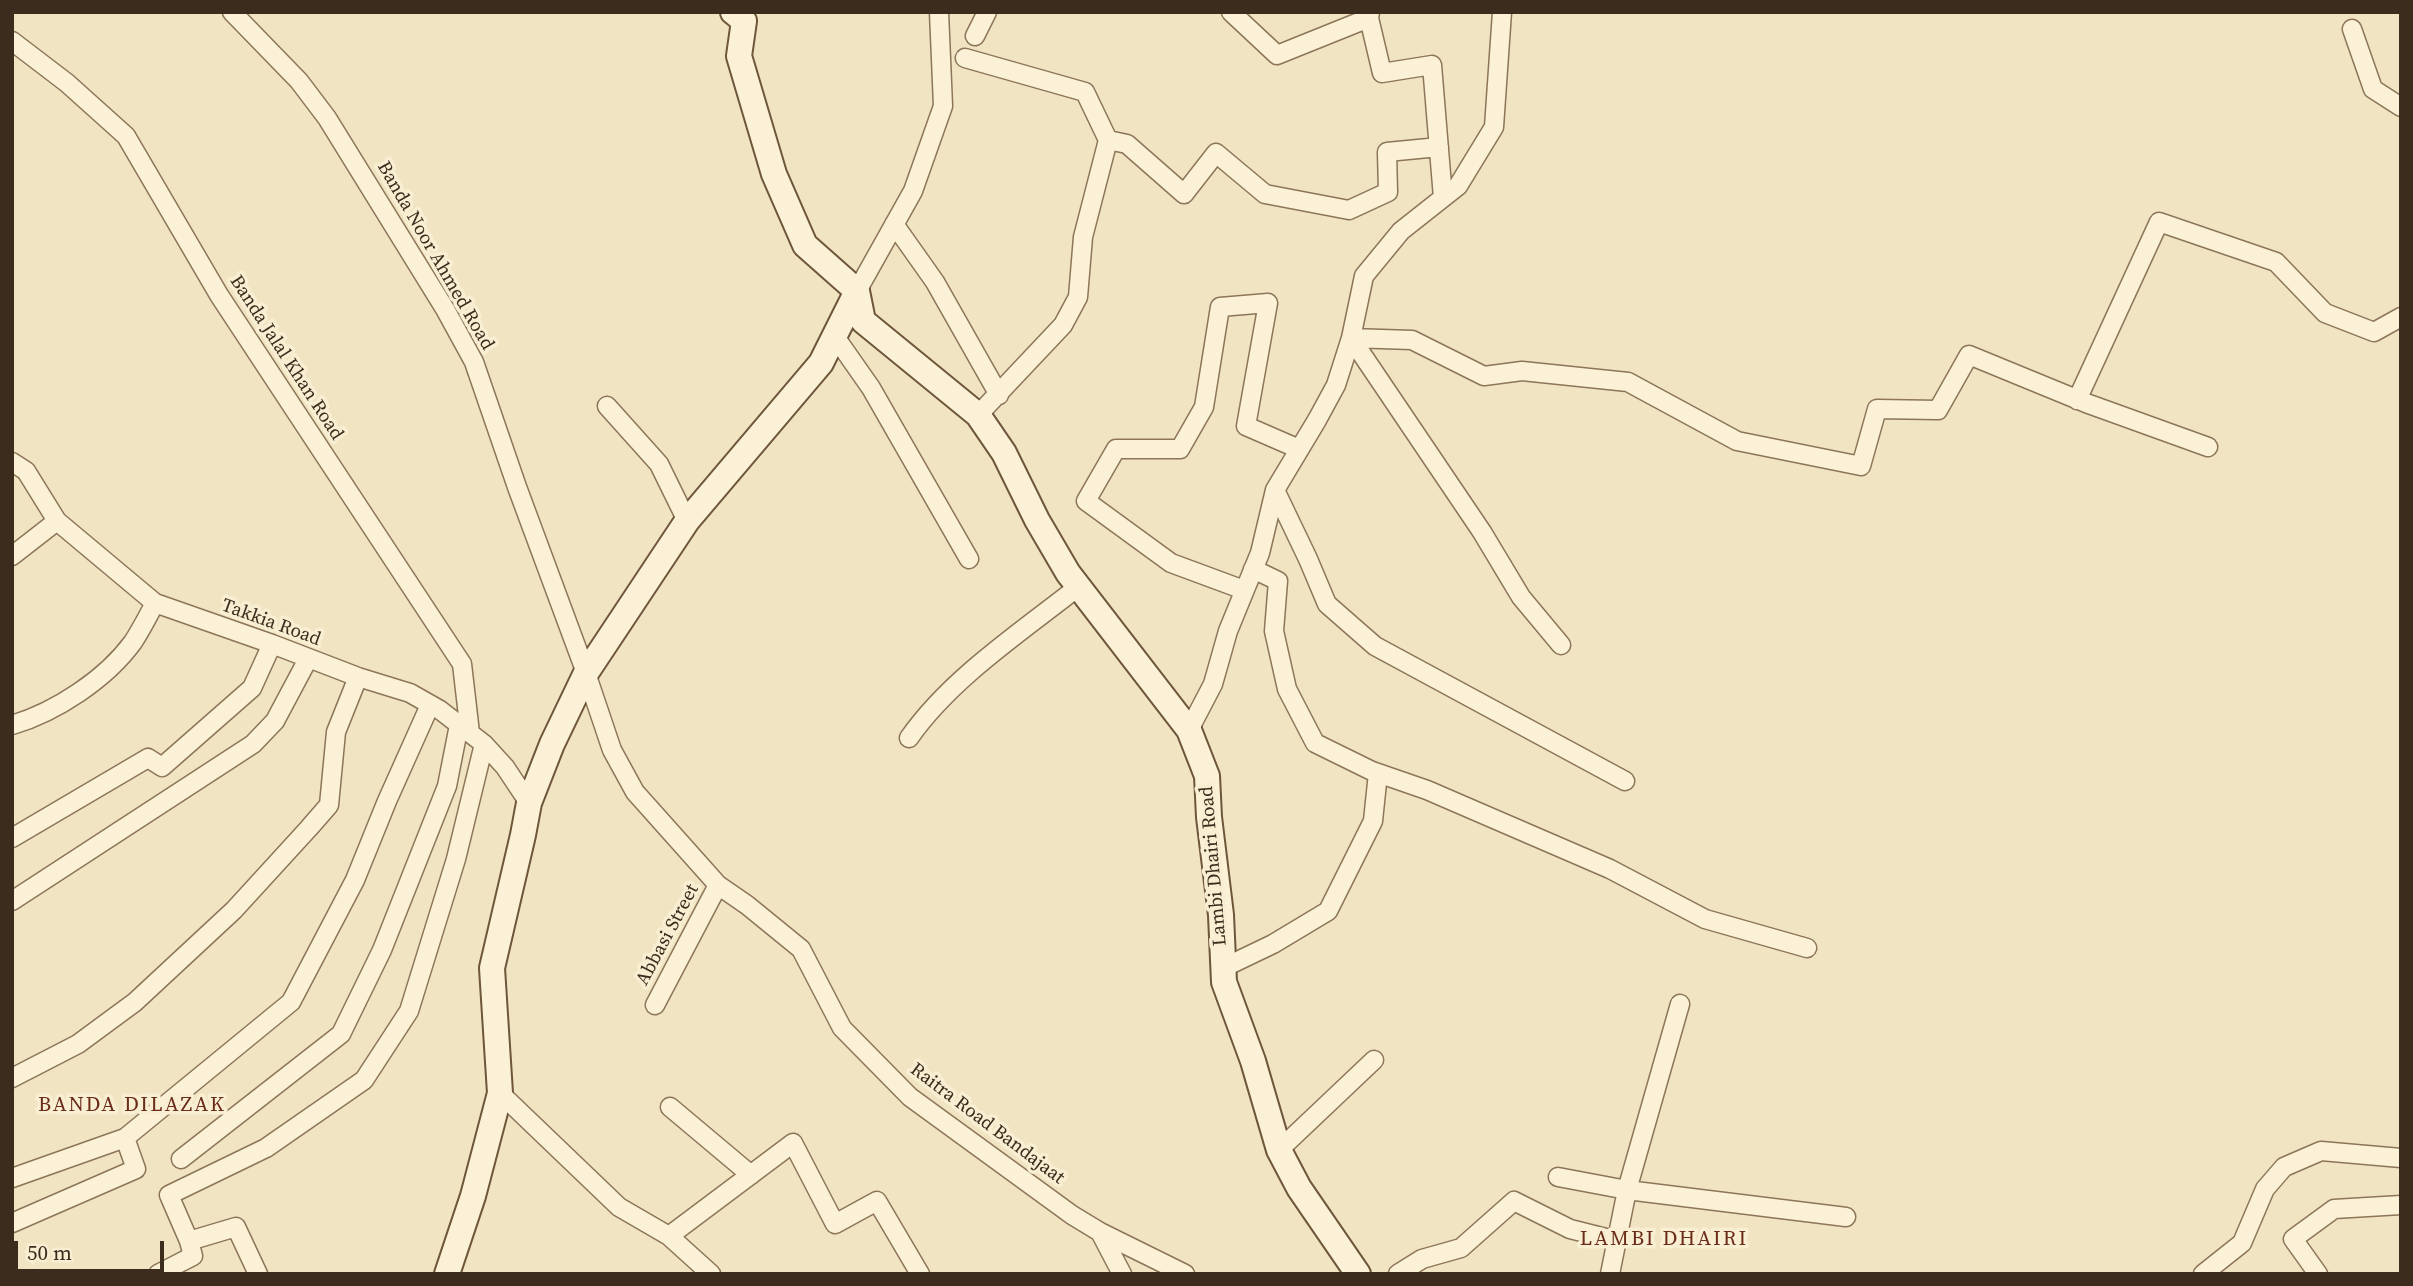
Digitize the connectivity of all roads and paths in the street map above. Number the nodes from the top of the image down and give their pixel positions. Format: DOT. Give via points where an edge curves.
graph roads {
  1 [pos="232,12"];
  2 [pos="939,12"];
  3 [pos="987,12"];
  4 [pos="1231,12"];
  5 [pos="1501,12"];
  6 [pos="741,15"];
  7 [pos="1370,15"];
  8 [pos="2352,29"];
  9 [pos="975,36"];
  10 [pos="12,41"];
  11 [pos="965,58"];
  12 [pos="2401,107"];
  13 [pos="1108,140"];
  14 [pos="1439,147"];
  15 [pos="1443,198"];
  16 [pos="894,224"];
  17 [pos="857,291"];
  18 [pos="2401,317"];
  19 [pos="836,338"];
  20 [pos="1351,338"];
  21 [pos="999,395"];
  22 [pos="2077,400"];
  23 [pos="607,406"];
  24 [pos="978,415"];
  25 [pos="2208,447"];
  26 [pos="1299,449"];
  27 [pos="12,462"];
  28 [pos="1275,489"];
  29 [pos="57,521"];
  30 [pos="687,521"];
  31 [pos="12,556"];
  32 [pos="970,559"];
  33 [pos="1253,569"];
  34 [pos="1078,587"];
  35 [pos="1244,590"];
  36 [pos="155,603"];
  37 [pos="272,644"];
  38 [pos="1561,645"];
  39 [pos="308,659"];
  40 [pos="586,673"];
  41 [pos="358,677"];
  42 [pos="430,705"];
  43 [pos="12,725"];
  44 [pos="1188,730"];
  45 [pos="471,734"];
  46 [pos="909,738"];
  47 [pos="1378,773"];
  48 [pos="1625,781"];
  49 [pos="529,803"];
  50 [pos="12,838"];
  51 [pos="718,885"];
  52 [pos="12,901"];
  53 [pos="1807,948"];
  54 [pos="1223,968"];
  55 [pos="1680,1004"];
  56 [pos="655,1005"];
  57 [pos="1374,1060"];
  58 [pos="12,1079"];
  59 [pos="500,1093"];
  60 [pos="670,1107"];
  61 [pos="125,1138"];
  62 [pos="1279,1150"];
  63 [pos="2401,1158"];
  64 [pos="181,1159"];
  65 [pos="751,1175"];
  66 [pos="1558,1177"];
  67 [pos="12,1178"];
  68 [pos="1627,1190"];
  69 [pos="2401,1205"];
  70 [pos="1846,1217"];
  71 [pos="12,1223"];
  72 [pos="1100,1233"];
  73 [pos="668,1236"];
  74 [pos="189,1241"];
  75 [pos="1618,1241"];
  76 [pos="158,1274"];
  77 [pos="258,1274"];
  78 [pos="447,1274"];
  79 [pos="711,1274"];
  80 [pos="920,1274"];
  81 [pos="1122,1274"];
  82 [pos="1185,1274"];
  83 [pos="1358,1274"];
  84 [pos="1398,1274"];
  85 [pos="1610,1274"];
  86 [pos="2203,1274"];
  87 [pos="2318,1274"];
  1 -- 40 [label="street, Banda Noor Ahmed Road" via="299,81 327,118 469,351"];
  2 -- 16 [label="street" via="943,106 912,191"];
  3 -- 9 [label="street"];
  4 -- 7 [label="street" via="1277,55"];
  5 -- 15 [label="street" via="1494,127 1458,186"];
  6 -- 17 [label="street" via="739,56 774,174 805,245"];
  7 -- 14 [label="street" via="1382,73 1432,65"];
  8 -- 12 [label="street" via="2372,89"];
  10 -- 45 [label="street, Banda Jalal Khan Road" via="126,136 219,295 463,664"];
  11 -- 13 [label="street" via="1085,92"];
  13 -- 14 [label="street" via="1127,144 1184,194 1216,153 1265,194 1349,210 1388,192 1387,152"];
  13 -- 21 [label="street" via="1083,237 1078,297 1063,325"];
  14 -- 15 [label="street"];
  15 -- 20 [label="street" via="1401,231 1364,276"];
  16 -- 17 [label="street"];
  16 -- 21 [label="street" via="935,282"];
  17 -- 19 [label="street"];
  17 -- 24 [label="street, Lambi Dhairi Road" via="863,321"];
  18 -- 22 [label="street" via="2374,332 2325,313 2276,262 2159,222"];
  19 -- 30 [label="street" via="821,363"];
  19 -- 32 [label="street" via="871,388"];
  20 -- 22 [label="street" via="1412,340 1484,376 1522,371 1628,382 1737,441 1861,466 1877,410 1938,410 1969,355"];
  20 -- 26 [label="street" via="1336,385"];
  20 -- 38 [label="street" via="1521,597"];
  21 -- 24 [label="street"];
  22 -- 25 [label="street"];
  23 -- 30 [label="street" via="659,464"];
  24 -- 34 [label="street, Lambi Dhairi Road"];
  26 -- 28 [label="street"];
  26 -- 35 [label="street" via="1246,426 1268,303 1220,307 1204,407 1180,449 1116,449 1086,501 1171,563"];
  27 -- 29 [label="street, Takkia Road" via="26,471"];
  28 -- 33 [label="street"];
  28 -- 48 [label="street" via="1327,604 1375,646"];
  29 -- 31 [label="street"];
  29 -- 36 [label="street, Takkia Road"];
  30 -- 40 [label="street"];
  33 -- 35 [label="street"];
  33 -- 47 [label="street" via="1278,581 1274,631 1287,689 1315,743"];
  34 -- 44 [label="street, Lambi Dhairi Road"];
  34 -- 46 [label="street" via="977,667"];
  35 -- 44 [label="street" via="1213,684"];
  36 -- 37 [label="street, Takkia Road"];
  36 -- 43 [label="street" via="132,642 85,691"];
  37 -- 39 [label="street, Takkia Road"];
  37 -- 50 [label="street" via="252,688 162,767 148,758"];
  39 -- 41 [label="street, Takkia Road"];
  39 -- 52 [label="street" via="275,722 253,744"];
  40 -- 49 [label="street"];
  40 -- 51 [label="street, Raitra Road Bandajaat" via="612,750 635,792"];
  41 -- 42 [label="street, Takkia Road"];
  41 -- 58 [label="street" via="335,732 329,805 234,910 135,1002 78,1044"];
  42 -- 45 [label="street, Takkia Road"];
  42 -- 61 [label="street" via="355,880 291,1002"];
  44 -- 54 [label="street, Lambi Dhairi Road" via="1207,776"];
  45 -- 49 [label="street, Takkia Road" via="505,767"];
  45 -- 64 [label="street" via="382,950 341,1034"];
  45 -- 74 [label="street" via="456,859 410,1011 364,1080 266,1148 169,1195"];
  47 -- 53 [label="street" via="1610,869 1705,919"];
  47 -- 54 [label="street" via="1373,821 1328,911"];
  49 -- 59 [label="street" via="492,968"];
  51 -- 56 [label="street, Abbasi Street"];
  51 -- 72 [label="street, Raitra Road Bandajaat" via="801,949 842,1028 911,1097"];
  54 -- 62 [label="street, Lambi Dhairi Road"];
  55 -- 68 [label="street"];
  57 -- 62 [label="street"];
  59 -- 73 [label="street" via="619,1207"];
  59 -- 78 [label="street"];
  60 -- 65 [label="street"];
  61 -- 67 [label="street"];
  61 -- 71 [label="street" via="136,1168"];
  62 -- 83 [label="street, Lambi Dhairi Road" via="1299,1188"];
  63 -- 86 [label="street" via="2321,1151 2284,1167 2264,1189 2242,1242"];
  65 -- 73 [label="street"];
  65 -- 80 [label="street" via="793,1143 835,1224 877,1201"];
  66 -- 68 [label="street"];
  68 -- 70 [label="street"];
  68 -- 75 [label="street"];
  69 -- 87 [label="street" via="2334,1209 2293,1239"];
  72 -- 81 [label="street, Raitra Road Bandajaat"];
  72 -- 82 [label="street"];
  73 -- 79 [label="street"];
  74 -- 76 [label="street" via="193,1256"];
  74 -- 77 [label="street" via="236,1227"];
  75 -- 84 [label="street" via="1570,1229 1514,1201 1461,1248 1422,1259"];
  75 -- 85 [label="street"];
}
